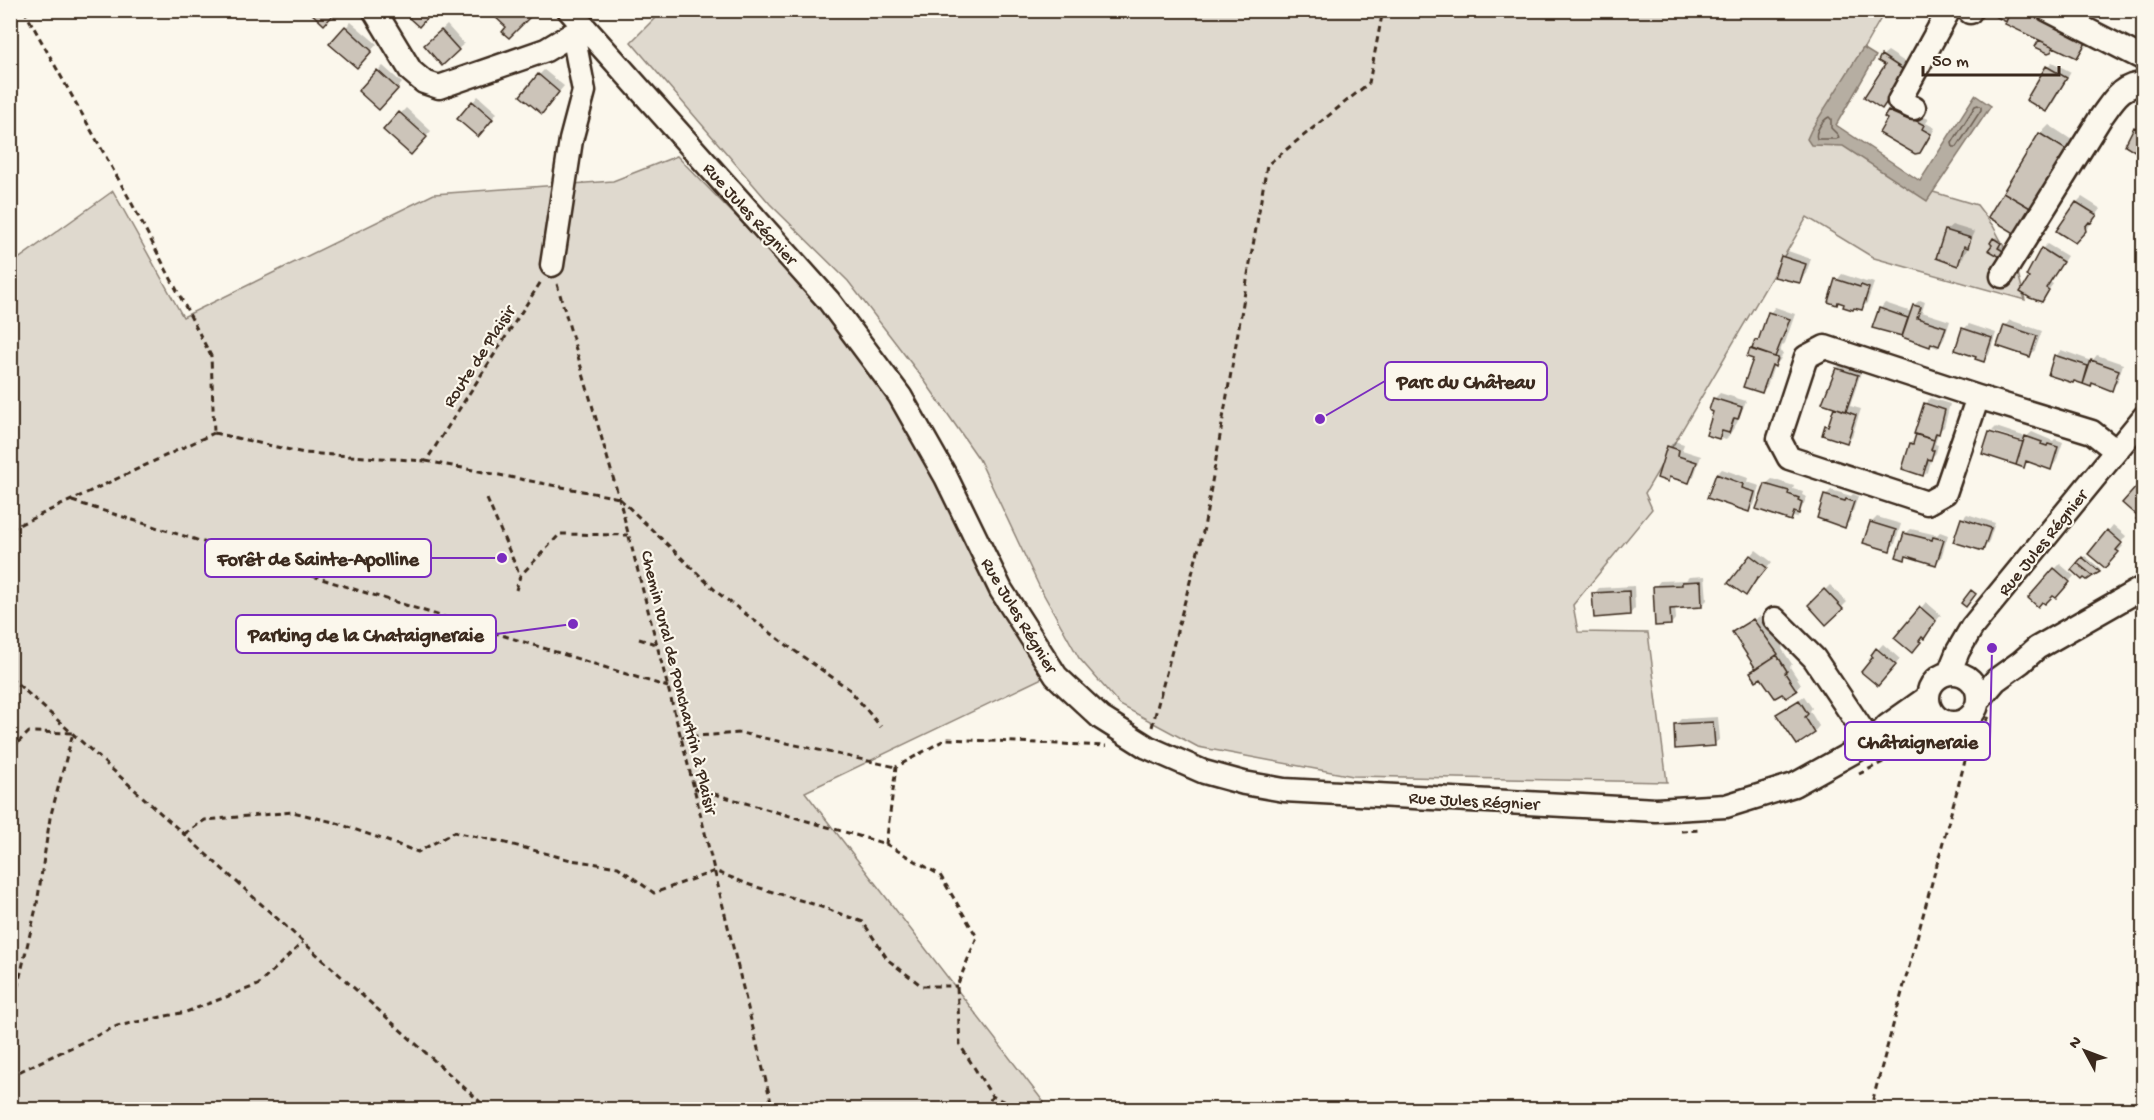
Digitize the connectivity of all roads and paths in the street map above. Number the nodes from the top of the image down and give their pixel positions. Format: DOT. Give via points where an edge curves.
graph roads {
  1 [pos="24,10"];
  2 [pos="374,10"];
  3 [pos="1383,10"];
  4 [pos="2048,10"];
  5 [pos="1962,11"];
  6 [pos="2077,16"];
  7 [pos="575,24"];
  8 [pos="2144,59"];
  9 [pos="2144,84"];
  10 [pos="1914,108"];
  11 [pos="552,265"];
  12 [pos="2002,276"];
  13 [pos="1978,398"];
  14 [pos="2144,417"];
  15 [pos="214,432"];
  16 [pos="2116,451"];
  17 [pos="426,461"];
  18 [pos="619,498"];
  19 [pos="487,499"];
  20 [pos="72,501"];
  21 [pos="10,529"];
  22 [pos="628,535"];
  23 [pos="520,576"];
  24 [pos="2144,587"];
  25 [pos="516,590"];
  26 [pos="1776,619"];
  27 [pos="639,639"];
  28 [pos="656,644"];
  29 [pos="2037,648"];
  30 [pos="1956,673"];
  31 [pos="10,677"];
  32 [pos="668,687"];
  33 [pos="1928,697"];
  34 [pos="1985,706"];
  35 [pos="881,727"];
  36 [pos="1969,727"];
  37 [pos="1942,728"];
  38 [pos="73,734"];
  39 [pos="681,737"];
  40 [pos="1873,741"];
  41 [pos="1116,747"];
  42 [pos="1146,747"];
  43 [pos="10,750"];
  44 [pos="1896,756"];
  45 [pos="896,767"];
  46 [pos="1856,776"];
  47 [pos="694,788"];
  48 [pos="1711,828"];
  49 [pos="1671,831"];
  50 [pos="184,834"];
  51 [pos="886,844"];
  52 [pos="714,871"];
  53 [pos="303,942"];
  54 [pos="957,986"];
  55 [pos="10,1019"];
  56 [pos="10,1076"];
  57 [pos="992,1096"];
  58 [pos="489,1110"];
  59 [pos="773,1110"];
  60 [pos="986,1110"];
  61 [pos="1022,1110"];
  62 [pos="1870,1110"];
  1 -- 15 [label="path" via="211,356"];
  2 -- 7 [label="street" via="411,71 424,82 439,87 546,50"];
  3 -- 42 [label="path" via="1369,83 1268,165 1204,528"];
  4 -- 6 [label="street"];
  5 -- 10 [label="street" via="1899,101"];
  6 -- 8 [label="street"];
  7 -- 11 [label="street" via="584,91 571,140"];
  7 -- 42 [label="street, Rue Jules Régnier" via="829,301 900,396 1001,590 1056,676 1101,718"];
  9 -- 12 [label="street" via="2126,87 2112,101"];
  11 -- 17 [label="path, Route de Plaisir"];
  11 -- 18 [label="path, Chemin rural de Ponchartrin à Plaisir"];
  13 -- 13 [label="street" via="1825,347 1806,357 1779,439 1789,458 1927,503 1945,493"];
  13 -- 16 [label="street" via="2092,432"];
  14 -- 16 [label="street, Rue Jules Régnier"];
  15 -- 17 [label="path" via="304,453"];
  15 -- 20 [label="path"];
  16 -- 30 [label="street, Rue Jules Régnier" via="1972,627 1958,651"];
  17 -- 18 [label="path"];
  18 -- 22 [label="path, Chemin rural de Ponchartrin à Plaisir"];
  18 -- 35 [label="path" via="718,593 849,689"];
  19 -- 23 [label="path"];
  20 -- 21 [label="path"];
  20 -- 32 [label="path"];
  22 -- 23 [label="path" via="560,534"];
  22 -- 28 [label="path, Chemin rural de Ponchartrin à Plaisir"];
  23 -- 25 [label="path"];
  24 -- 29 [label="street"];
  26 -- 40 [label="street" via="1814,658"];
  27 -- 28 [label="path"];
  28 -- 32 [label="path, Chemin rural de Ponchartrin à Plaisir"];
  29 -- 30 [label="street" via="1989,666"];
  29 -- 34 [label="street" via="1996,680"];
  30 -- 33 [label="street" via="1934,681"];
  30 -- 34 [label="street" via="1976,685"];
  31 -- 38 [label="path"];
  32 -- 39 [label="path, Chemin rural de Ponchartrin à Plaisir"];
  33 -- 37 [label="street"];
  33 -- 40 [label="street"];
  34 -- 36 [label="street" via="1977,708"];
  34 -- 36 [label="path" via="1982,727"];
  36 -- 37 [label="street" via="1952,724"];
  36 -- 37 [label="path" via="1956,737"];
  36 -- 62 [label="path"];
  37 -- 40 [label="street"];
  38 -- 43 [label="path" via="29,732"];
  38 -- 50 [label="path"];
  38 -- 55 [label="path" via="50,818 37,904"];
  39 -- 45 [label="path" via="741,733"];
  39 -- 47 [label="path, Chemin rural de Ponchartrin à Plaisir"];
  40 -- 42 [label="street, Rue Jules Régnier" via="1794,785 1726,806 1656,810 1284,790 1204,772"];
  41 -- 45 [label="path" via="946,739"];
  44 -- 46 [label="path"];
  45 -- 51 [label="path"];
  47 -- 51 [label="path"];
  47 -- 52 [label="path, Chemin rural de Ponchartrin à Plaisir"];
  48 -- 49 [label="path"];
  50 -- 52 [label="path" via="206,820 292,812 337,823 418,852 454,832 618,867 654,893"];
  50 -- 53 [label="path"];
  51 -- 54 [label="path" via="940,875 977,937"];
  52 -- 54 [label="path" via="863,922 888,960 922,986"];
  52 -- 59 [label="path, Chemin rural de Ponchartrin à Plaisir"];
  53 -- 56 [label="path" via="258,985 186,1011 117,1026"];
  53 -- 58 [label="path"];
  54 -- 57 [label="path" via="960,1045"];
  57 -- 60 [label="path"];
  57 -- 61 [label="path"];
}
